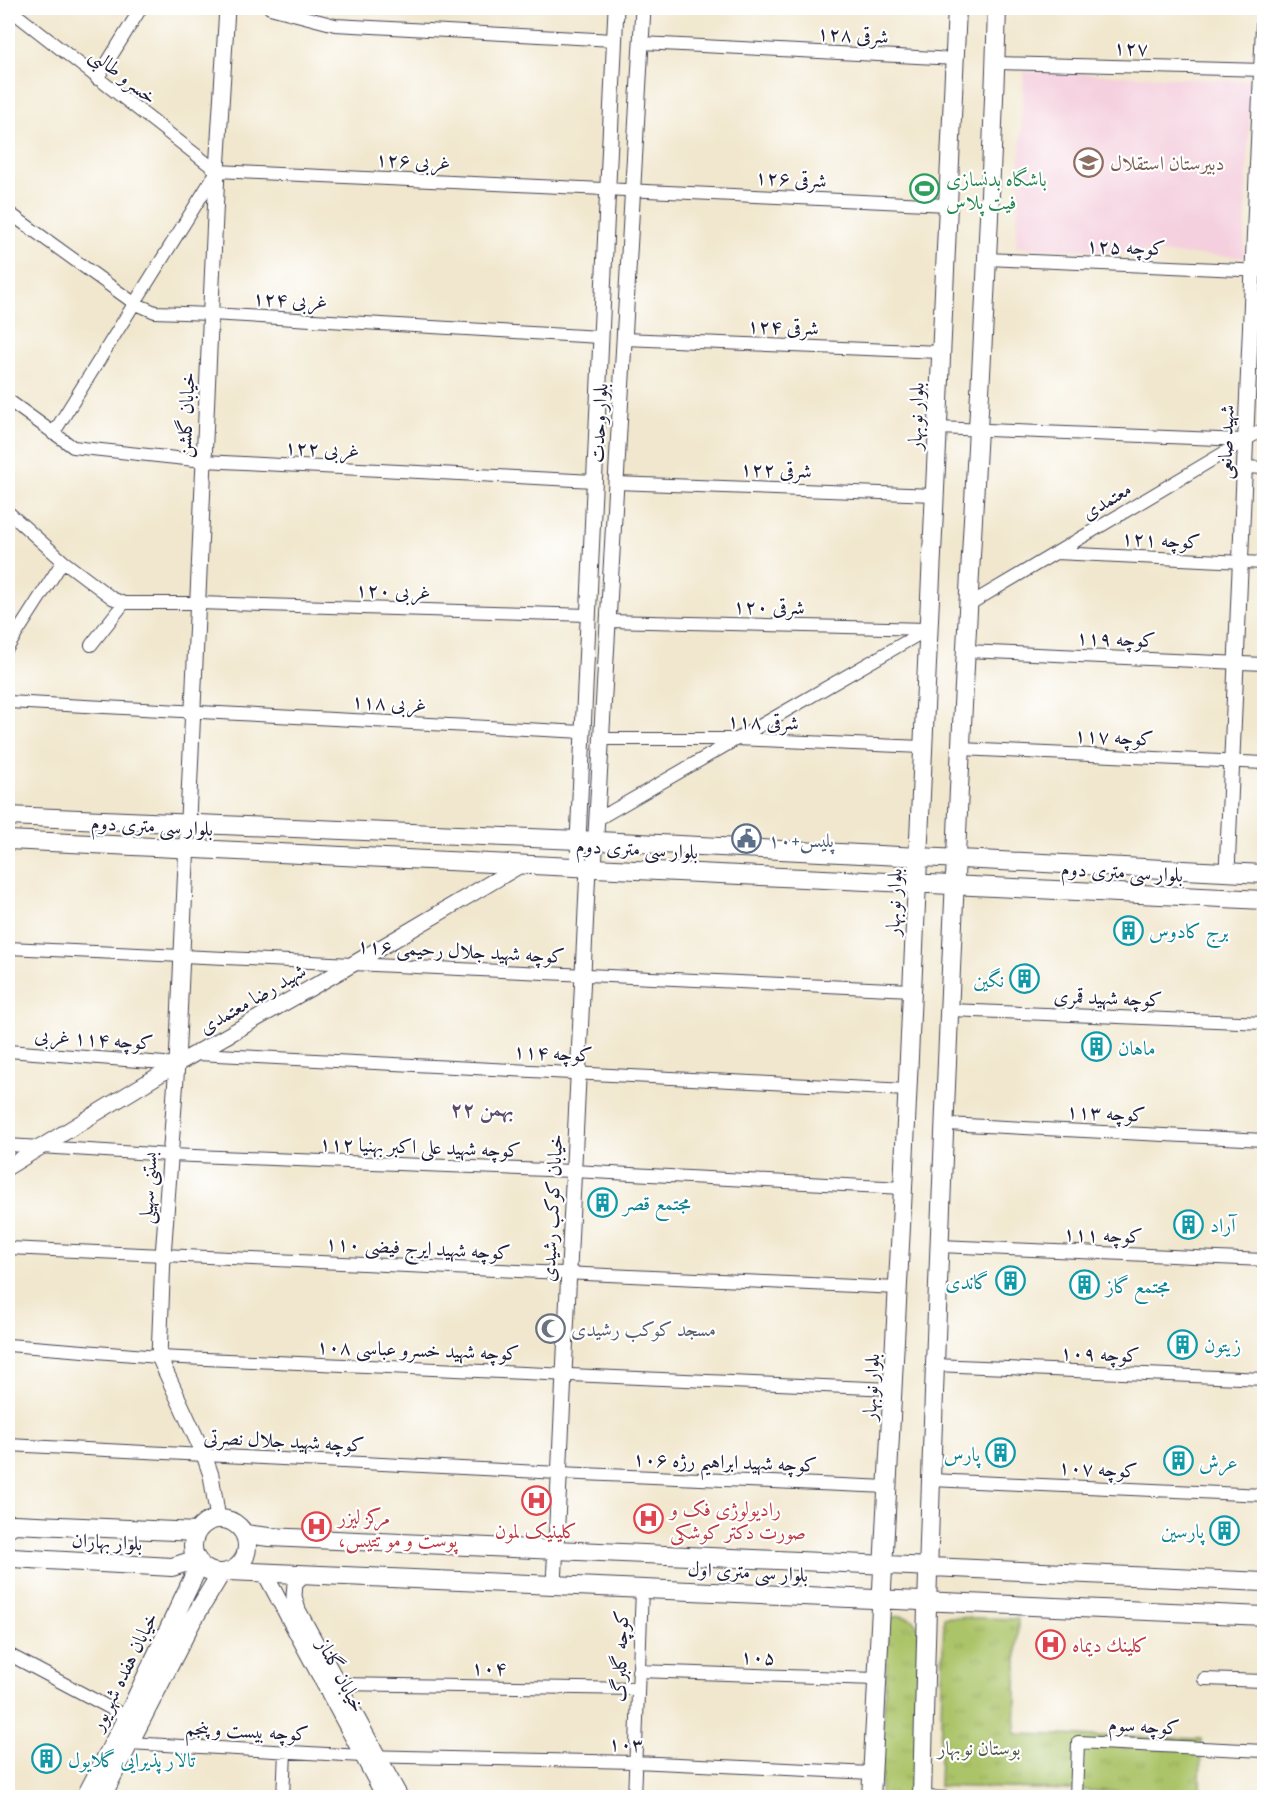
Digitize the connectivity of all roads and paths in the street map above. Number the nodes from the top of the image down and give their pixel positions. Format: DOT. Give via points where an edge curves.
graph roads {
  1 [pos="141,8"];
  2 [pos="227,8"];
  3 [pos="270,8"];
  4 [pos="616,8"];
  5 [pos="643,8"];
  6 [pos="957,8"];
  7 [pos="998,8"];
  8 [pos="8,9"];
  9 [pos="1264,14"];
  10 [pos="614,40"];
  11 [pos="642,43"];
  12 [pos="956,59"];
  13 [pos="996,63"];
  14 [pos="1263,70"];
  15 [pos="97,79"];
  16 [pos="217,171"];
  17 [pos="607,188"];
  18 [pos="632,190"];
  19 [pos="948,205"];
  20 [pos="8,212"];
  21 [pos="987,260"];
  22 [pos="1259,271"];
  23 [pos="134,303"];
  24 [pos="211,314"];
  25 [pos="600,337"];
  26 [pos="624,339"];
  27 [pos="940,352"];
  28 [pos="8,400"];
  29 [pos="937,428"];
  30 [pos="1264,429"];
  31 [pos="979,431"];
  32 [pos="53,434"];
  33 [pos="1246,440"];
  34 [pos="204,461"];
  35 [pos="1245,467"];
  36 [pos="1264,468"];
  37 [pos="594,481"];
  38 [pos="616,483"];
  39 [pos="934,495"];
  40 [pos="8,512"];
  41 [pos="1056,553"];
  42 [pos="63,561"];
  43 [pos="1241,562"];
  44 [pos="1264,563"];
  45 [pos="124,603"];
  46 [pos="198,603"];
  47 [pos="968,606"];
  48 [pos="588,615"];
  49 [pos="609,621"];
  50 [pos="928,629"];
  51 [pos="91,645"];
  52 [pos="8,647"];
  53 [pos="966,651"];
  54 [pos="1236,663"];
  55 [pos="1264,664"];
  56 [pos="8,702"];
  57 [pos="194,712"];
  58 [pos="583,732"];
  59 [pos="603,739"];
  60 [pos="735,739"];
  61 [pos="922,747"];
  62 [pos="961,749"];
  63 [pos="1232,761"];
  64 [pos="1264,763"];
  65 [pos="8,816"];
  66 [pos="598,819"];
  67 [pos="187,824"];
  68 [pos="8,840"];
  69 [pos="578,840"];
  70 [pos="597,841"];
  71 [pos="186,849"];
  72 [pos="917,856"];
  73 [pos="957,858"];
  74 [pos="519,866"];
  75 [pos="587,868"];
  76 [pos="1227,872"];
  77 [pos="1264,874"];
  78 [pos="916,884"];
  79 [pos="956,886"];
  80 [pos="1264,900"];
  81 [pos="8,948"];
  82 [pos="181,956"];
  83 [pos="353,964"];
  84 [pos="582,975"];
  85 [pos="912,990"];
  86 [pos="950,1010"];
  87 [pos="1264,1023"];
  88 [pos="8,1051"];
  89 [pos="197,1054"];
  90 [pos="177,1064"];
  91 [pos="578,1073"];
  92 [pos="907,1090"];
  93 [pos="946,1124"];
  94 [pos="1264,1140"];
  95 [pos="8,1145"];
  96 [pos="41,1148"];
  97 [pos="170,1155"];
  98 [pos="8,1167"];
  99 [pos="573,1171"];
  100 [pos="903,1188"];
  101 [pos="940,1246"];
  102 [pos="8,1248"];
  103 [pos="163,1256"];
  104 [pos="1264,1260"];
  105 [pos="569,1274"];
  106 [pos="898,1288"];
  107 [pos="8,1345"];
  108 [pos="159,1357"];
  109 [pos="934,1365"];
  110 [pos="564,1374"];
  111 [pos="1264,1379"];
  112 [pos="892,1389"];
  113 [pos="8,1445"];
  114 [pos="204,1455"];
  115 [pos="560,1473"];
  116 [pos="930,1480"];
  117 [pos="888,1487"];
  118 [pos="1264,1495"];
  119 [pos="218,1519"];
  120 [pos="10,1524"];
  121 [pos="197,1532"];
  122 [pos="245,1534"];
  123 [pos="556,1550"];
  124 [pos="10,1556"];
  125 [pos="199,1561"];
  126 [pos="884,1564"];
  127 [pos="927,1566"];
  128 [pos="225,1572"];
  129 [pos="264,1572"];
  130 [pos="304,1574"];
  131 [pos="1264,1582"];
  132 [pos="554,1585"];
  133 [pos="642,1589"];
  134 [pos="881,1599"];
  135 [pos="926,1602"];
  136 [pos="1264,1616"];
  137 [pos="307,1640"];
  138 [pos="8,1654"];
  139 [pos="638,1671"];
  140 [pos="1204,1679"];
  141 [pos="876,1680"];
  142 [pos="1264,1681"];
  143 [pos="340,1684"];
  144 [pos="638,1689"];
  145 [pos="127,1717"];
  146 [pos="129,1743"];
  147 [pos="1264,1750"];
  148 [pos="285,1752"];
  149 [pos="378,1755"];
  150 [pos="362,1756"];
  151 [pos="635,1762"];
  152 [pos="872,1773"];
  153 [pos="85,1797"];
  154 [pos="101,1797"];
  155 [pos="283,1797"];
  156 [pos="384,1797"];
  157 [pos="402,1797"];
  158 [pos="634,1797"];
  159 [pos="871,1797"];
  160 [pos="922,1797"];
  161 [pos="950,1797"];
  162 [pos="1076,1797"];
  1 -- 15 [label="street"];
  2 -- 16 [label="street, خیابان گلشن"];
  3 -- 10 [label="street" via="335,25"];
  4 -- 10 [label="street, بلوار وحدت"];
  5 -- 11 [label="street, بلوار وحدت"];
  6 -- 12 [label="main road, بلوار نوبهار"];
  7 -- 13 [label="main road"];
  8 -- 15 [label="street, خسرو طالبی"];
  9 -- 14 [label="street, شهید صانعی"];
  10 -- 17 [label="street, بلوار وحدت"];
  11 -- 12 [label="street, ۱۲۸ شرقی"];
  11 -- 18 [label="street, بلوار وحدت"];
  12 -- 19 [label="main road, بلوار نوبهار"];
  13 -- 14 [label="street, ۱۲۷"];
  13 -- 21 [label="main road"];
  14 -- 22 [label="street, شهید صانعی"];
  15 -- 16 [label="street, خسرو طالبی"];
  16 -- 17 [label="street, ۱۲۶ غربی"];
  16 -- 23 [label="street"];
  16 -- 24 [label="street, خیابان گلشن"];
  17 -- 18 [label="street, ۱۲۶ غربی"];
  17 -- 25 [label="street, بلوار وحدت"];
  18 -- 19 [label="street, ۱۲۶ شرقی"];
  18 -- 26 [label="street, بلوار وحدت"];
  19 -- 27 [label="main road, بلوار نوبهار"];
  20 -- 23 [label="street, ۱۲۴ غربی"];
  21 -- 22 [label="street, کوچه ۱۲۵"];
  21 -- 31 [label="main road"];
  22 -- 33 [label="street, شهید صانعی"];
  23 -- 24 [label="street, ۱۲۴ غربی" via="155,312"];
  23 -- 32 [label="street"];
  24 -- 25 [label="street, ۱۲۴ غربی"];
  24 -- 34 [label="street, خیابان گلشن"];
  25 -- 37 [label="street, بلوار وحدت"];
  26 -- 27 [label="street, ۱۲۴ شرقی"];
  26 -- 38 [label="street, بلوار وحدت"];
  27 -- 29 [label="main road, بلوار نوبهار"];
  28 -- 32 [label="street, ۱۲۲ غربی"];
  29 -- 31 [label="street"];
  29 -- 39 [label="main road, بلوار نوبهار"];
  30 -- 33 [label="street, معتمدی"];
  31 -- 33 [label="street"];
  31 -- 47 [label="main road"];
  32 -- 34 [label="street, ۱۲۲ غربی" via="73,447"];
  33 -- 35 [label="street, شهید صانعی"];
  33 -- 41 [label="street, معتمدی"];
  34 -- 37 [label="street, ۱۲۲ غربی"];
  34 -- 46 [label="street, خیابان گلشن"];
  35 -- 36 [label="street"];
  35 -- 43 [label="street, شهید صانعی"];
  37 -- 48 [label="street, بلوار وحدت"];
  38 -- 39 [label="street, ۱۲۲ شرقی"];
  38 -- 49 [label="street, بلوار وحدت"];
  39 -- 50 [label="main road, بلوار نوبهار"];
  40 -- 42 [label="street"];
  41 -- 43 [label="street, کوچه ۱۲۱"];
  41 -- 47 [label="street, معتمدی"];
  42 -- 45 [label="street"];
  42 -- 52 [label="street"];
  43 -- 44 [label="street, کوچه ۱۲۱"];
  43 -- 54 [label="street, شهید صانعی"];
  45 -- 46 [label="street, ۱۲۰ غربی"];
  45 -- 51 [label="street"];
  46 -- 48 [label="street, ۱۲۰ غربی"];
  46 -- 57 [label="street, خیابان گلشن"];
  47 -- 53 [label="main road"];
  48 -- 58 [label="street, بلوار وحدت"];
  49 -- 50 [label="street, ۱۲۰ شرقی"];
  49 -- 59 [label="street, بلوار وحدت"];
  50 -- 60 [label="street"];
  50 -- 61 [label="main road, بلوار نوبهار"];
  53 -- 54 [label="street, کوچه ۱۱۹"];
  53 -- 62 [label="main road"];
  54 -- 55 [label="street, کوچه ۱۱۹"];
  54 -- 63 [label="street, شهید صانعی"];
  56 -- 57 [label="street, ۱۱۸ غربی"];
  57 -- 58 [label="street, ۱۱۸ غربی"];
  57 -- 67 [label="street, خیابان گلشن"];
  58 -- 69 [label="street, بلوار وحدت"];
  59 -- 60 [label="street, ۱۱۸ شرقی"];
  59 -- 66 [label="street, بلوار وحدت"];
  60 -- 61 [label="street, ۱۱۸ شرقی"];
  60 -- 66 [label="street"];
  61 -- 72 [label="main road, بلوار نوبهار"];
  62 -- 63 [label="street, کوچه ۱۱۷"];
  62 -- 73 [label="main road"];
  63 -- 64 [label="street, کوچه ۱۱۷"];
  63 -- 76 [label="street, شهید صانعی"];
  65 -- 67 [label="main road, بلوار سی متری دوم"];
  66 -- 70 [label="street, بلوار وحدت"];
  67 -- 69 [label="main road, بلوار سی متری دوم"];
  67 -- 71 [label="street, خیابان گلشن"];
  68 -- 71 [label="main road, بلوار سی متری دوم"];
  69 -- 70 [label="main road, بلوار سی متری دوم"];
  69 -- 75 [label="street, بلوار وحدت"];
  70 -- 72 [label="main road, بلوار سی متری دوم"];
  70 -- 75 [label="street, بلوار وحدت"];
  71 -- 74 [label="main road, بلوار سی متری دوم"];
  71 -- 82 [label="street, بستنی سهیلی"];
  72 -- 73 [label="main road, بلوار سی متری دوم"];
  72 -- 78 [label="main road, بلوار نوبهار"];
  73 -- 76 [label="main road, بلوار سی متری دوم"];
  73 -- 79 [label="main road"];
  74 -- 75 [label="main road, بلوار سی متری دوم"];
  74 -- 83 [label="street, شهید رضا معتمدی"];
  75 -- 78 [label="main road, بلوار سی متری دوم"];
  75 -- 84 [label="street, خیابان کوکب رشیدی"];
  76 -- 77 [label="main road, بلوار سی متری دوم"];
  78 -- 79 [label="main road, بلوار سی متری دوم"];
  78 -- 85 [label="main road, بلوار نوبهار"];
  79 -- 80 [label="main road, بلوار سی متری دوم"];
  79 -- 86 [label="main road"];
  81 -- 82 [label="street, کوچه شهید جلال رحیمی ۱۱۶"];
  82 -- 83 [label="street, کوچه شهید جلال رحیمی ۱۱۶"];
  82 -- 90 [label="street, بستنی سهیلی"];
  83 -- 84 [label="street, کوچه شهید جلال رحیمی ۱۱۶"];
  83 -- 89 [label="street, شهید رضا معتمدی"];
  84 -- 85 [label="street, کوچه شهید جلال رحیمی ۱۱۶"];
  84 -- 91 [label="street, خیابان کوکب رشیدی"];
  85 -- 92 [label="main road, بلوار نوبهار"];
  86 -- 87 [label="street, کوچه شهید قمری"];
  86 -- 93 [label="main road"];
  88 -- 90 [label="street, کوچه ۱۱۴ غربی"];
  89 -- 90 [label="street, شهید رضا معتمدی"];
  89 -- 91 [label="street, کوچه ۱۱۴"];
  90 -- 96 [label="street, شهید رضا معتمدی"];
  90 -- 97 [label="street, بستنی سهیلی"];
  91 -- 92 [label="street, کوچه ۱۱۴"];
  91 -- 99 [label="street, خیابان کوکب رشیدی"];
  92 -- 100 [label="main road, بلوار نوبهار"];
  93 -- 94 [label="street, کوچه ۱۱۳"];
  93 -- 101 [label="main road"];
  95 -- 96 [label="street, کوچه شهید علی اکبر بهنیا ۱۱۲"];
  96 -- 97 [label="street, کوچه شهید علی اکبر بهنیا ۱۱۲"];
  96 -- 98 [label="street, شهید رضا معتمدی"];
  97 -- 99 [label="street, کوچه شهید علی اکبر بهنیا ۱۱۲"];
  97 -- 103 [label="street, بستنی سهیلی"];
  99 -- 100 [label="street, کوچه شهید علی اکبر بهنیا ۱۱۲"];
  99 -- 105 [label="street, خیابان کوکب رشیدی"];
  100 -- 106 [label="main road, بلوار نوبهار"];
  101 -- 104 [label="street, کوچه ۱۱۱"];
  101 -- 109 [label="main road"];
  102 -- 103 [label="street, کوچه شهید ایرج فیضی ۱۱۰"];
  103 -- 105 [label="street, کوچه شهید ایرج فیضی ۱۱۰"];
  103 -- 108 [label="street, بستنی سهیلی"];
  105 -- 106 [label="street, کوچه شهید ایرج فیضی ۱۱۰"];
  105 -- 110 [label="street, خیابان کوکب رشیدی"];
  106 -- 112 [label="main road, بلوار نوبهار"];
  107 -- 108 [label="street, کوچه شهید خسرو عباسی ۱۰۸"];
  108 -- 110 [label="street, کوچه شهید خسرو عباسی ۱۰۸"];
  108 -- 114 [label="street, بستنی سهیلی"];
  109 -- 111 [label="street, کوچه ۱۰۹"];
  109 -- 116 [label="main road"];
  110 -- 112 [label="street, کوچه شهید خسرو عباسی ۱۰۸"];
  110 -- 115 [label="street, خیابان کوکب رشیدی"];
  112 -- 117 [label="main road, بلوار نوبهار"];
  113 -- 114 [label="street, کوچه شهید جلال نصرتی"];
  114 -- 115 [label="street, کوچه شهید جلال نصرتی"];
  114 -- 119 [label="street, بستنی سهیلی"];
  115 -- 117 [label="street, کوچه شهید ابراهیم رژه ۱۰۶"];
  115 -- 123 [label="street, خیابان کوکب رشیدی"];
  116 -- 118 [label="street, کوچه ۱۰۷"];
  116 -- 127 [label="main road"];
  117 -- 126 [label="main road, بلوار نوبهار"];
  119 -- 121 [label="main road"];
  119 -- 122 [label="main road" via="234,1522"];
  120 -- 121 [label="main road, بلوار بهاران"];
  121 -- 125 [label="main road" via="194,1549"];
  122 -- 123 [label="main road, بلوار سی متری اول"];
  122 -- 128 [label="main road" via="247,1552 237,1567"];
  123 -- 126 [label="main road, بلوار سی متری اول"];
  123 -- 132 [label="street, خیابان کوکب رشیدی"];
  124 -- 125 [label="main road, بلوار بهاران" via="172,1567"];
  125 -- 128 [label="main road" via="213,1572"];
  125 -- 145 [label="main road, خیابان هفده شهریور"];
  126 -- 127 [label="main road, بلوار سی متری اول"];
  126 -- 134 [label="main road, بلوار نوبهار"];
  127 -- 131 [label="main road, بلوار سی متری اول"];
  127 -- 135 [label="main road"];
  128 -- 129 [label="main road, بلوار سی متری اول"];
  128 -- 146 [label="main road, خیابان هفده شهریور" via="192,1621"];
  129 -- 130 [label="main road, بلوار سی متری اول"];
  129 -- 137 [label="street, خیابان گلناز"];
  130 -- 132 [label="main road, بلوار سی متری اول"];
  130 -- 137 [label="street, خیابان گلناز" via="295,1583 294,1596"];
  132 -- 133 [label="main road, بلوار سی متری اول"];
  133 -- 134 [label="main road, بلوار سی متری اول"];
  133 -- 139 [label="street, کوچه گلبرگ"];
  134 -- 135 [label="main road, بلوار سی متری اول"];
  134 -- 141 [label="main road, بلوار نوبهار"];
  135 -- 136 [label="main road, بلوار سی متری اول"];
  135 -- 160 [label="main road"];
  137 -- 143 [label="street, خیابان گلناز"];
  137 -- 150 [label="street, خیابان گلناز"];
  138 -- 145 [label="street"];
  139 -- 141 [label="street, ۱۰۵"];
  139 -- 144 [label="street, کوچه گلبرگ"];
  140 -- 142 [label="street"];
  141 -- 152 [label="main road, بلوار نوبهار"];
  143 -- 144 [label="street, ۱۰۴"];
  143 -- 149 [label="street, خیابان گلناز"];
  144 -- 151 [label="street, کوچه گلبرگ"];
  145 -- 153 [label="main road, خیابان هفده شهریور"];
  146 -- 148 [label="street, کوچه بیست و پنجم"];
  146 -- 154 [label="main road, خیابان هفده شهریور"];
  147 -- 162 [label="street, کوچه سوم" via="1078,1742"];
  148 -- 150 [label="street, کوچه بیست و پنجم"];
  148 -- 155 [label="street"];
  149 -- 150 [label="street, کوچه بیست و پنجم"];
  149 -- 151 [label="street, ۱۰۳"];
  149 -- 157 [label="street, خیابان گلناز"];
  150 -- 156 [label="street, خیابان گلناز"];
  151 -- 152 [label="street, ۱۰۳"];
  151 -- 158 [label="street, کوچه گلبرگ"];
  152 -- 159 [label="main road, بلوار نوبهار"];
  160 -- 161 [label="street"];
}
